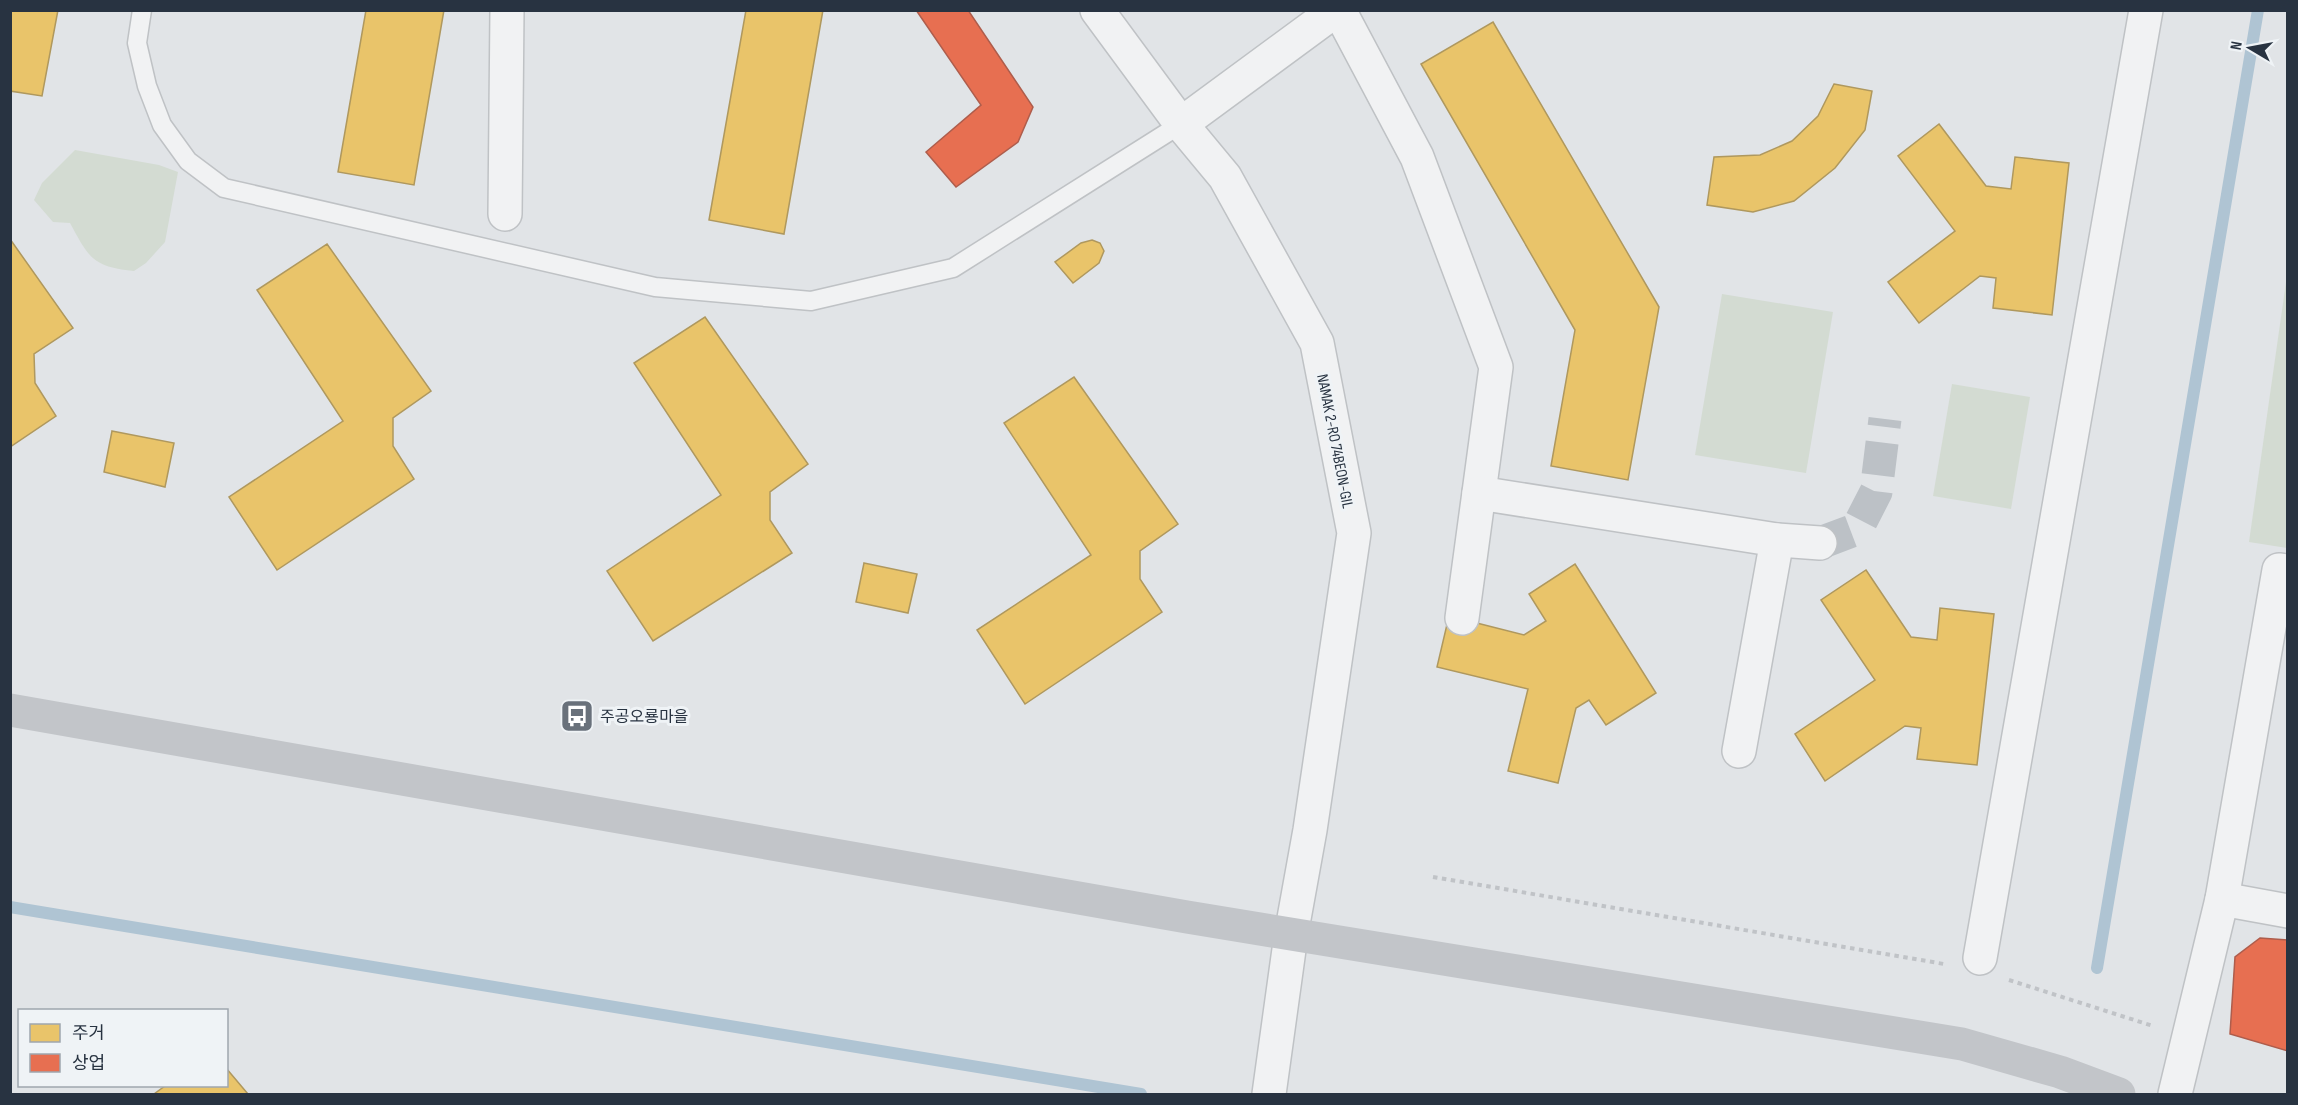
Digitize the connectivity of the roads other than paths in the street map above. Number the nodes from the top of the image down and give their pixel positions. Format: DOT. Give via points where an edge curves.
graph roads {
  1 [pos="142,10"];
  2 [pos="507,10"];
  3 [pos="1097,10"];
  4 [pos="1338,10"];
  5 [pos="2146,10"];
  6 [pos="1181,124"];
  7 [pos="505,214"];
  8 [pos="1479,493"];
  9 [pos="1777,540"];
  10 [pos="1820,543"];
  11 [pos="2288,571"];
  12 [pos="1462,618"];
  13 [pos="10,710"];
  14 [pos="1739,750"];
  15 [pos="2222,899"];
  16 [pos="2288,911"];
  17 [pos="1291,935"];
  18 [pos="1976,967"];
  19 [pos="1269,1095"];
  20 [pos="2119,1095"];
  21 [pos="2175,1095"];
  1 -- 6 [label="lane" via="137,43 162,125 188,161 224,188 655,287 811,301 953,268"];
  2 -- 7 [label="street"];
  3 -- 6 [label="street, NAMAK 2-RO 74BEON-GIL"];
  4 -- 6 [label="street"];
  4 -- 8 [label="street" via="1417,157 1496,368"];
  5 -- 18 [label="street"];
  6 -- 17 [label="street, NAMAK 2-RO 74BEON-GIL" via="1225,177 1317,343 1354,533"];
  8 -- 9 [label="street"];
  8 -- 12 [label="street"];
  9 -- 10 [label="street"];
  9 -- 14 [label="street"];
  11 -- 15 [label="street" via="2279,570"];
  13 -- 17 [label="street"];
  15 -- 16 [label="street"];
  15 -- 21 [label="street"];
  17 -- 19 [label="street, NAMAK 2-RO 74BEON-GIL"];
  17 -- 20 [label="street" via="1962,1044 2060,1072"];
}
